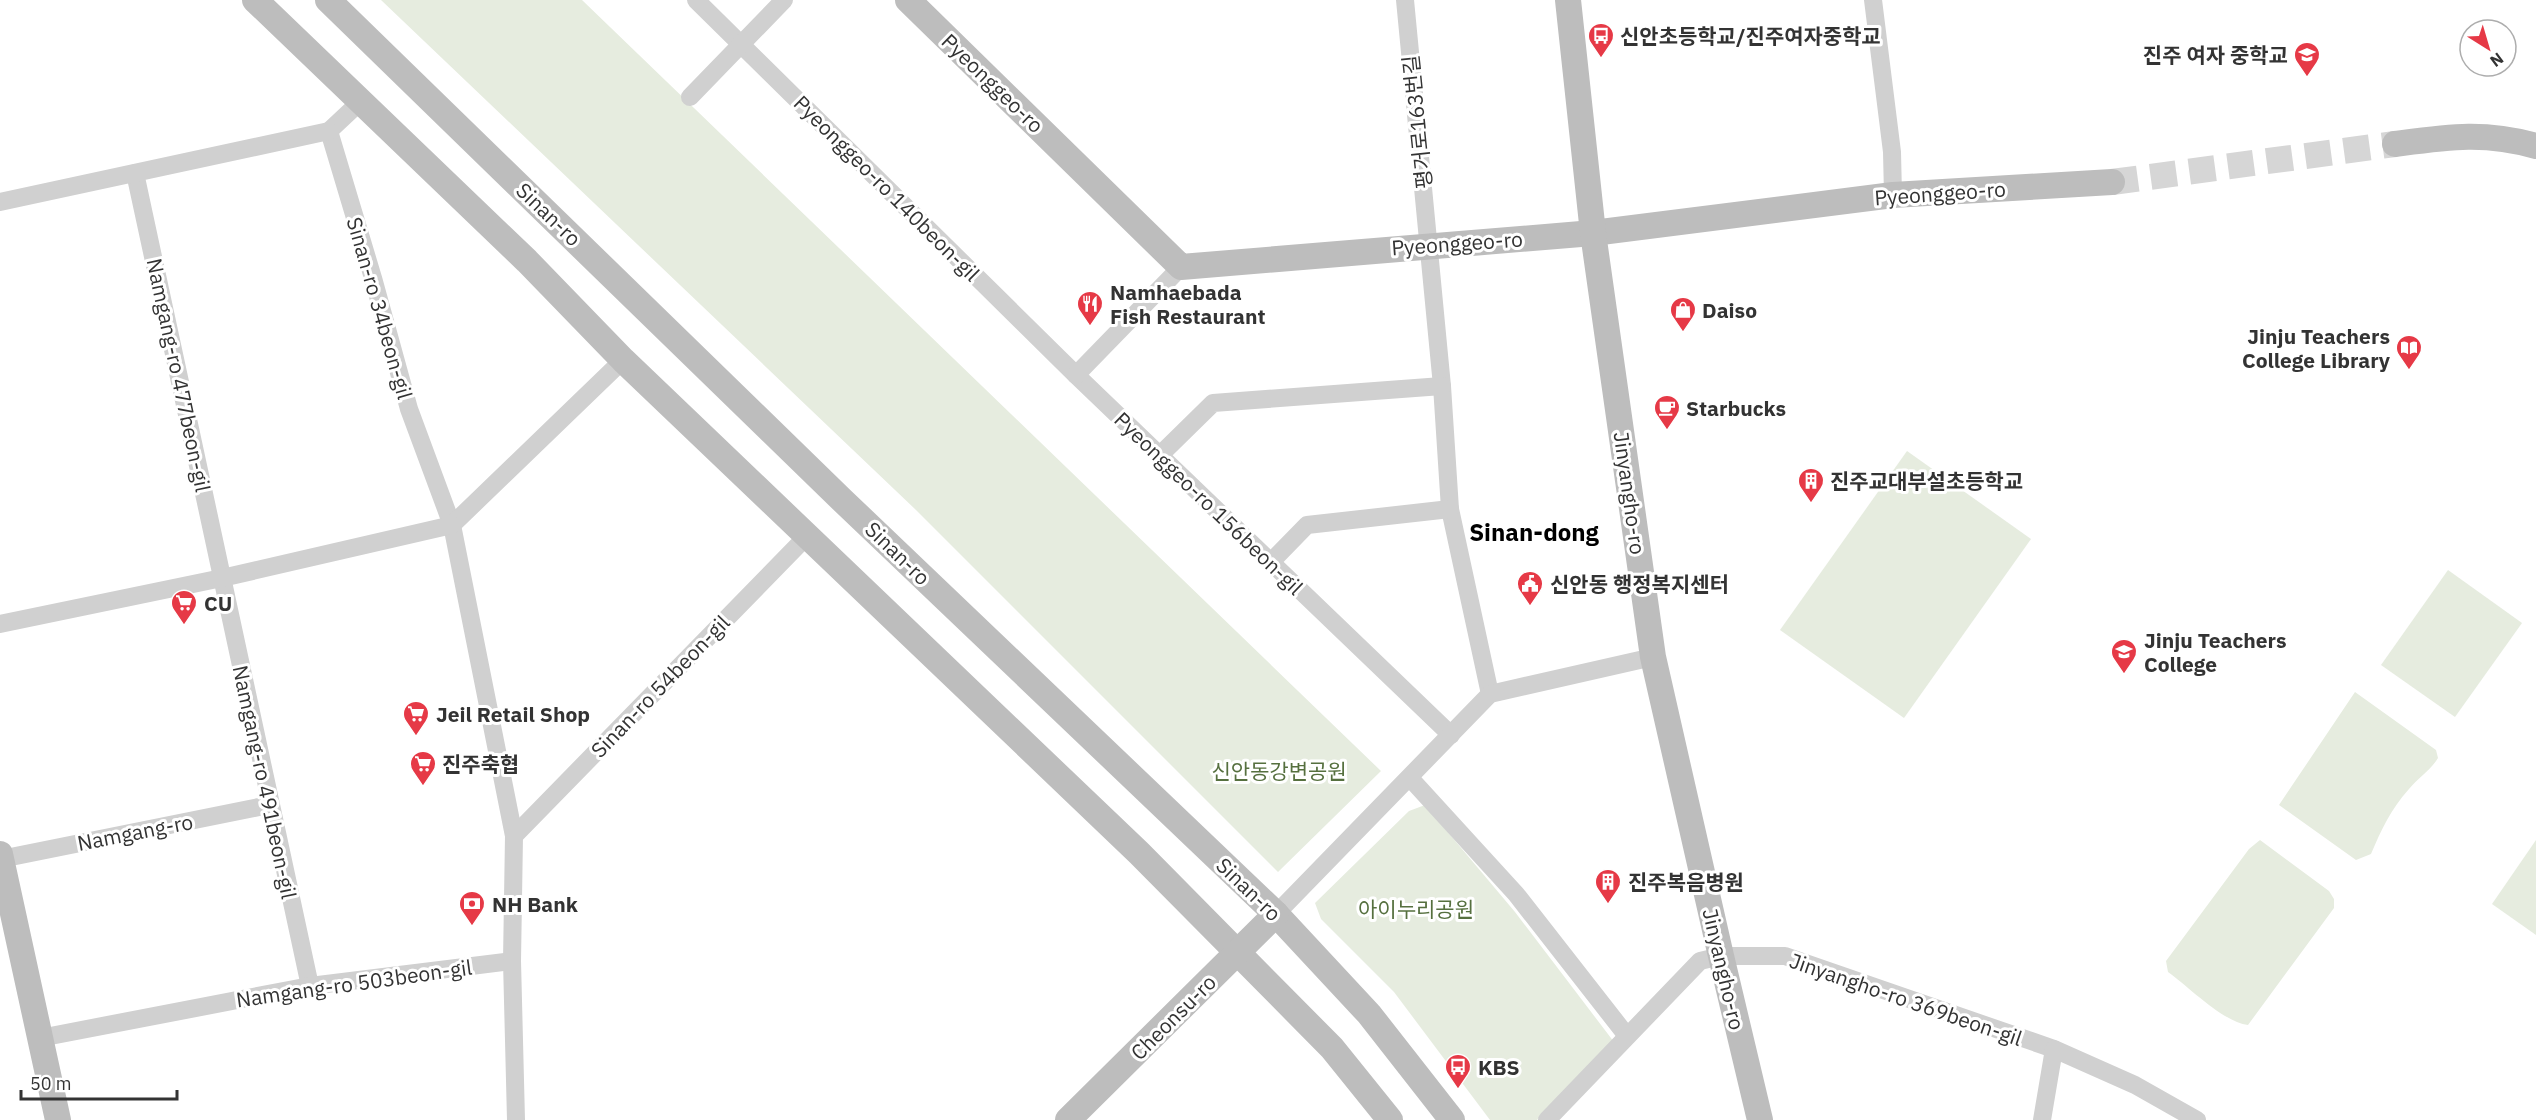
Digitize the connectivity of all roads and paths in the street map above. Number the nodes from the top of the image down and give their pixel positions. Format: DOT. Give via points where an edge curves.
graph roads {
  1 [pos="255,0"];
  2 [pos="327,0"];
  3 [pos="696,0"];
  4 [pos="784,0"];
  5 [pos="908,0"];
  6 [pos="1405,0"];
  7 [pos="1568,0"];
  8 [pos="1873,0"];
  9 [pos="741,44"];
  10 [pos="690,97"];
  11 [pos="361,101"];
  12 [pos="329,131"];
  13 [pos="2395,144"];
  14 [pos="2536,146"];
  15 [pos="135,172"];
  16 [pos="2112,182"];
  17 [pos="1893,195"];
  18 [pos="0,202"];
  19 [pos="1593,233"];
  20 [pos="1429,245"];
  21 [pos="1181,267"];
  22 [pos="623,360"];
  23 [pos="1076,375"];
  24 [pos="1442,386"];
  25 [pos="1160,455"];
  26 [pos="1450,509"];
  27 [pos="452,525"];
  28 [pos="807,536"];
  29 [pos="1271,562"];
  30 [pos="222,578"];
  31 [pos="0,624"];
  32 [pos="1653,657"];
  33 [pos="1490,694"];
  34 [pos="1451,735"];
  35 [pos="1410,778"];
  36 [pos="269,806"];
  37 [pos="514,836"];
  38 [pos="1,856"];
  39 [pos="1276,914"];
  40 [pos="1239,951"];
  41 [pos="1720,956"];
  42 [pos="512,961"];
  43 [pos="310,986"];
  44 [pos="1627,1036"];
  45 [pos="40,1038"];
  46 [pos="2055,1049"];
  47 [pos="58,1120"];
  48 [pos="516,1120"];
  49 [pos="1068,1120"];
  50 [pos="1390,1120"];
  51 [pos="1452,1120"];
  52 [pos="1547,1120"];
  53 [pos="1760,1120"];
  54 [pos="2042,1120"];
  55 [pos="2197,1120"];
  1 -- 11 [label="street"];
  2 -- 39 [label="street, Sinan-ro" via="850,508"];
  3 -- 9 [label="street, Pyeonggeo-ro 140beon-gil"];
  4 -- 9 [label="street"];
  5 -- 21 [label="street, Pyeonggeo-ro"];
  6 -- 20 [label="street, 평거로163번길"];
  7 -- 19 [label="street, Jinyangho-ro"];
  8 -- 17 [label="street" via="1892,152"];
  9 -- 10 [label="street"];
  9 -- 23 [label="street, Pyeonggeo-ro 140beon-gil"];
  11 -- 12 [label="street"];
  11 -- 22 [label="street"];
  12 -- 15 [label="street"];
  12 -- 27 [label="street, Sinan-ro 34beon-gil" via="409,409"];
  13 -- 14 [label="street" via="2462,135 2508,138"];
  15 -- 18 [label="street"];
  15 -- 30 [label="street, Namgang-ro 477beon-gil"];
  16 -- 17 [label="street, Pyeonggeo-ro"];
  17 -- 19 [label="street, Pyeonggeo-ro"];
  19 -- 20 [label="street, Pyeonggeo-ro"];
  19 -- 32 [label="street, Jinyangho-ro"];
  20 -- 21 [label="street, Pyeonggeo-ro"];
  20 -- 24 [label="street, 평거로163번길"];
  21 -- 23 [label="street"];
  22 -- 27 [label="street"];
  22 -- 28 [label="street"];
  23 -- 25 [label="street, Pyeonggeo-ro 156beon-gil"];
  24 -- 25 [label="street" via="1213,403"];
  24 -- 26 [label="street, 평거로163번길"];
  25 -- 29 [label="street, Pyeonggeo-ro 156beon-gil"];
  26 -- 29 [label="street" via="1307,525"];
  26 -- 33 [label="street, 평거로163번길"];
  27 -- 30 [label="street"];
  27 -- 37 [label="street"];
  28 -- 37 [label="street, Sinan-ro 54beon-gil"];
  28 -- 40 [label="street"];
  29 -- 34 [label="street, Pyeonggeo-ro 156beon-gil"];
  30 -- 31 [label="street"];
  30 -- 36 [label="street, Namgang-ro 491beon-gil"];
  32 -- 33 [label="street"];
  32 -- 41 [label="street, Jinyangho-ro"];
  33 -- 34 [label="street"];
  34 -- 35 [label="street"];
  35 -- 39 [label="street"];
  35 -- 44 [label="street" via="1516,894"];
  36 -- 38 [label="street, Namgang-ro"];
  36 -- 43 [label="street, Namgang-ro 491beon-gil"];
  37 -- 42 [label="street"];
  38 -- 45 [label="street, Namgang-ro"];
  39 -- 40 [label="street, Cheonsu-ro"];
  39 -- 51 [label="street, Sinan-ro" via="1370,1014"];
  40 -- 49 [label="street, Cheonsu-ro"];
  40 -- 50 [label="street" via="1332,1048"];
  41 -- 44 [label="street" via="1700,961"];
  41 -- 46 [label="street, Jinyangho-ro 369beon-gil" via="1785,956"];
  41 -- 53 [label="street, Jinyangho-ro"];
  42 -- 43 [label="street, Namgang-ro 503beon-gil"];
  42 -- 48 [label="street"];
  43 -- 45 [label="street, Namgang-ro 503beon-gil"];
  44 -- 52 [label="street"];
  45 -- 47 [label="street, Namgang-ro"];
  46 -- 54 [label="street"];
  46 -- 55 [label="street, Jinyangho-ro 369beon-gil" via="2135,1085"];
}
